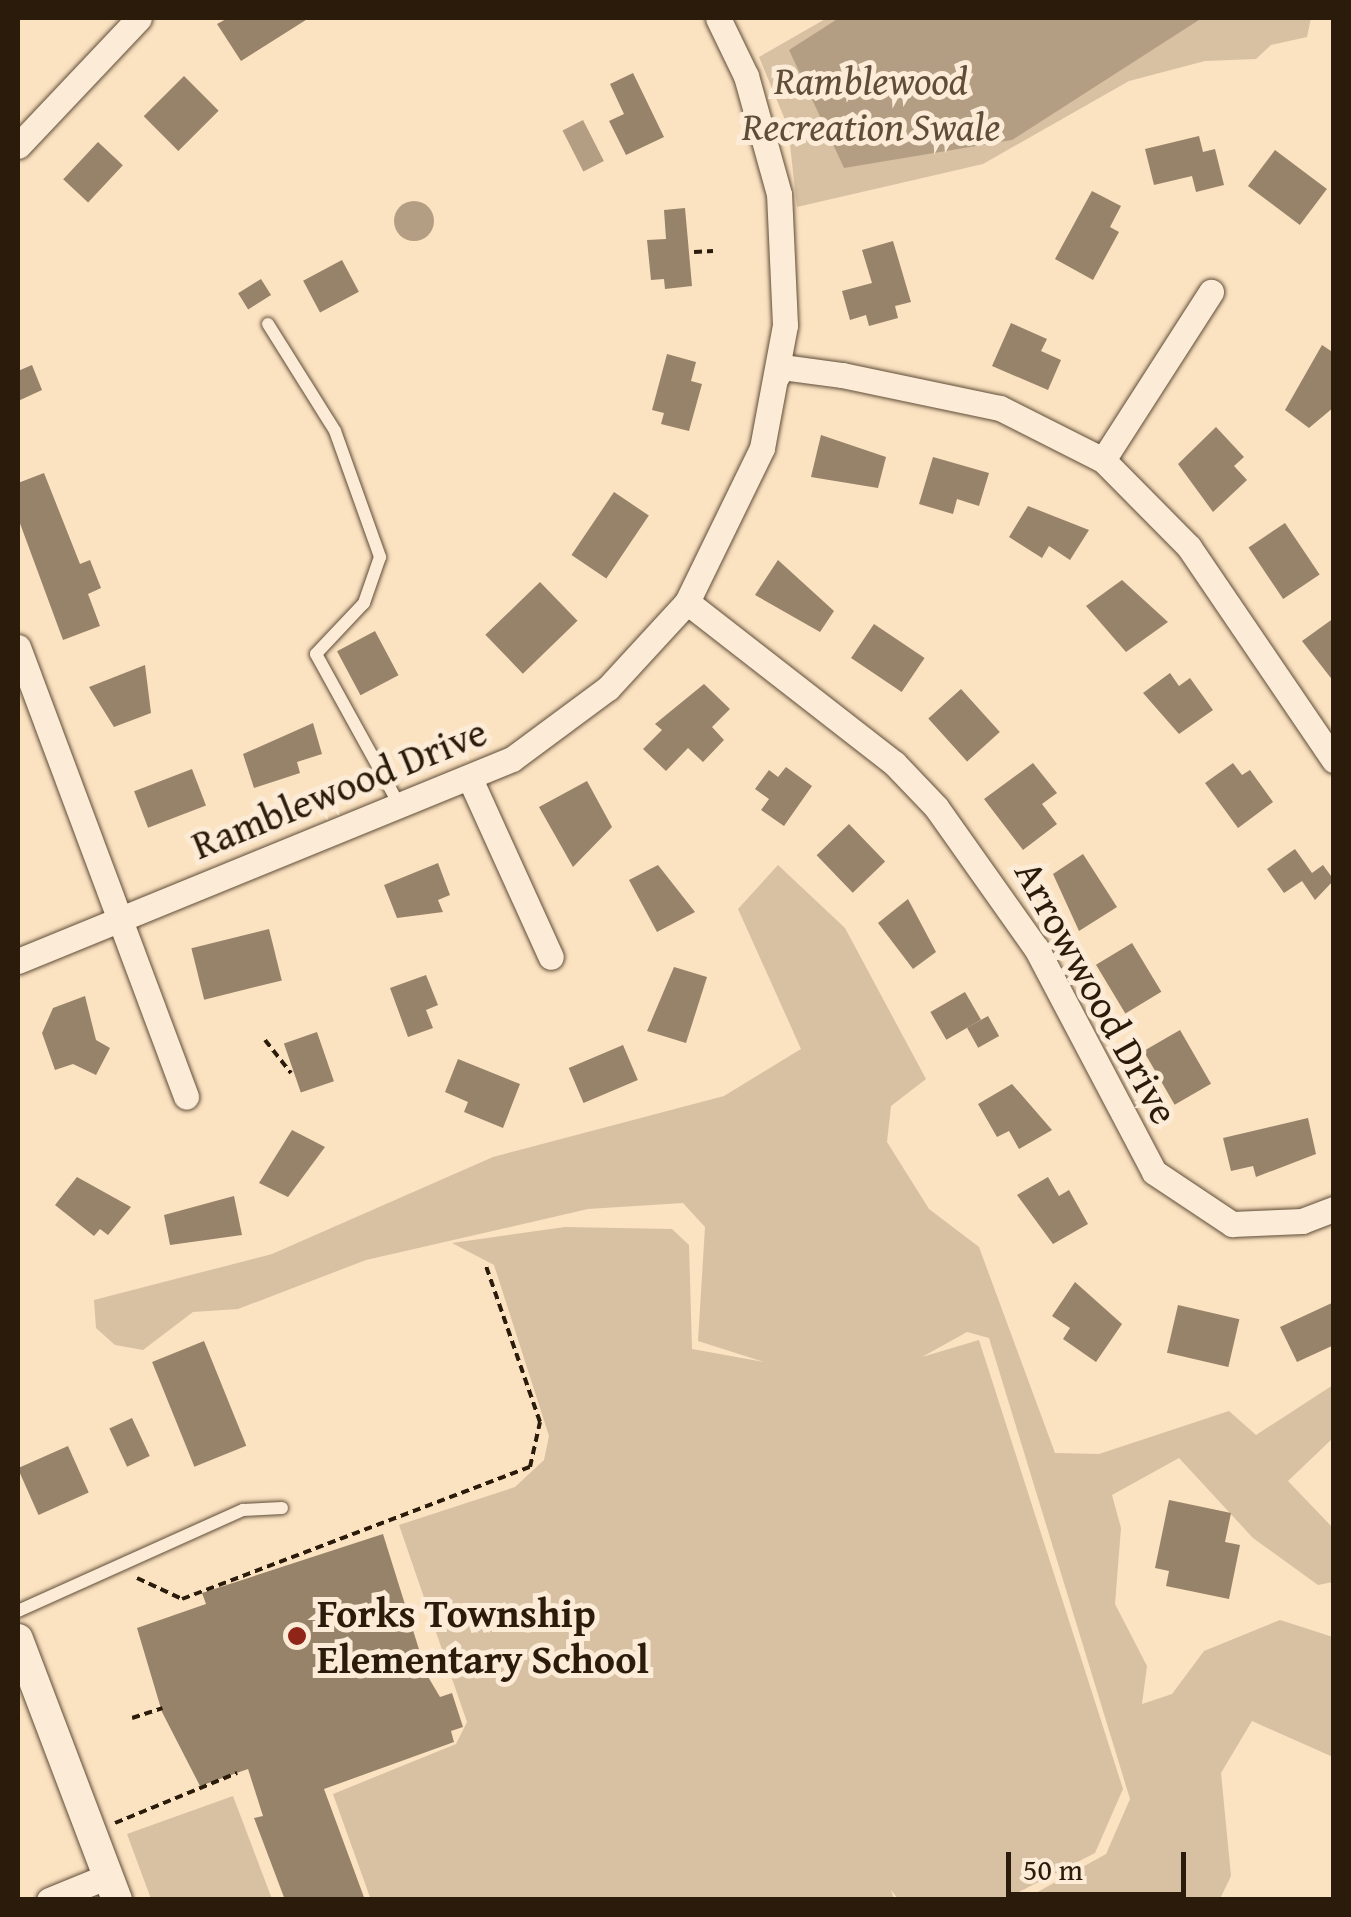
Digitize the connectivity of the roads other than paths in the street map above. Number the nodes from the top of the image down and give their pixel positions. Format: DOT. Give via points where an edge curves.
graph roads {
  1 [pos="139,18"];
  2 [pos="718,18"];
  3 [pos="18,146"];
  4 [pos="1211,292"];
  5 [pos="268,324"];
  6 [pos="778,376"];
  7 [pos="1103,460"];
  8 [pos="687,602"];
  9 [pos="18,647"];
  10 [pos="1334,760"];
  11 [pos="471,781"];
  12 [pos="402,810"];
  13 [pos="118,916"];
  14 [pos="551,957"];
  15 [pos="18,961"];
  16 [pos="186,1096"];
  17 [pos="1334,1209"];
  18 [pos="282,1508"];
  19 [pos="18,1612"];
  20 [pos="18,1639"];
  21 [pos="113,1888"];
  22 [pos="50,1900"];
  1 -- 3 [label="street"];
  2 -- 6 [label="street, Ramblewood Drive" via="746,76 779,194"];
  4 -- 7 [label="street"];
  5 -- 12 [label="lane" via="335,432 380,556 364,603 316,654"];
  6 -- 7 [label="street" via="782,367 842,375 1000,408"];
  6 -- 8 [label="street, Ramblewood Drive" via="744,496"];
  7 -- 10 [label="street" via="1188,547"];
  8 -- 11 [label="street, Ramblewood Drive" via="608,688"];
  8 -- 17 [label="street, Arrowwood Drive" via="894,763 957,832 1036,948 1154,1172 1232,1224 1302,1221"];
  9 -- 13 [label="street"];
  11 -- 12 [label="street, Ramblewood Drive"];
  11 -- 14 [label="street"];
  12 -- 13 [label="street, Ramblewood Drive"];
  13 -- 15 [label="street, Ramblewood Drive"];
  13 -- 16 [label="street"];
  18 -- 19 [label="lane" via="242,1510"];
  20 -- 21 [label="street"];
  21 -- 22 [label="street"];
}
